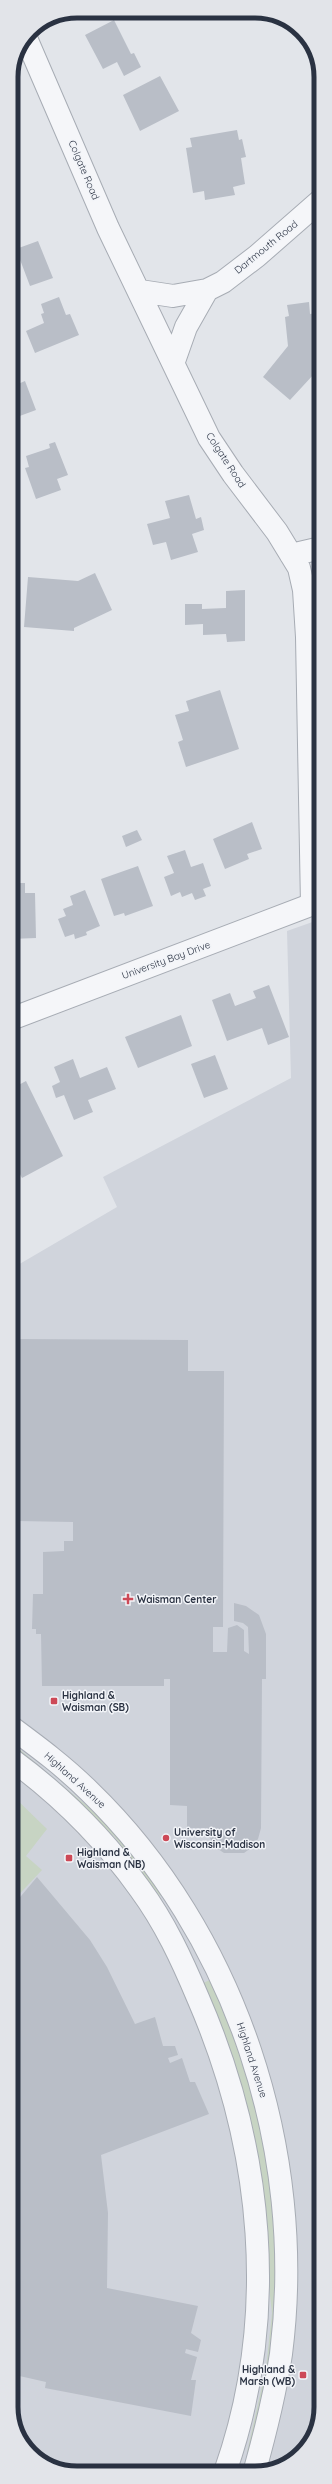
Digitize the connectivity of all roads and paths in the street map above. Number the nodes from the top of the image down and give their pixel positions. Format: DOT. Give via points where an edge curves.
graph roads {
  1 [pos="28,44"];
  2 [pos="314,206"];
  3 [pos="207,290"];
  4 [pos="140,291"];
  5 [pos="174,361"];
  6 [pos="314,550"];
  7 [pos="291,555"];
  8 [pos="314,844"];
  9 [pos="314,904"];
  10 [pos="18,1016"];
  11 [pos="18,1733"];
  12 [pos="18,1765"];
  13 [pos="228,2466"];
  14 [pos="256,2466"];
  1 -- 4 [label="street, Colgate Road" via="108,228"];
  2 -- 3 [label="street, Dartmouth Road" via="257,256 223,282"];
  3 -- 4 [label="street, Dartmouth Road" via="173,296"];
  3 -- 5 [label="street" via="186,327"];
  4 -- 5 [label="street, Colgate Road"];
  5 -- 7 [label="street, Colgate Road" via="209,438 278,532"];
  6 -- 7 [label="street"];
  7 -- 8 [label="street, Colgate Road" via="302,579 307,637"];
  9 -- 10 [label="street, University Bay Drive"];
  11 -- 14 [label="street, Highland Avenue" via="89,1790 148,1857 181,1905 211,1956 254,2064 267,2110 279,2175 284,2218 285,2292 281,2353"];
  12 -- 13 [label="street" via="74,1814 111,1852 161,1920 209,2023 232,2089 242,2125 254,2197 258,2288 257,2327 252,2363"];
}
